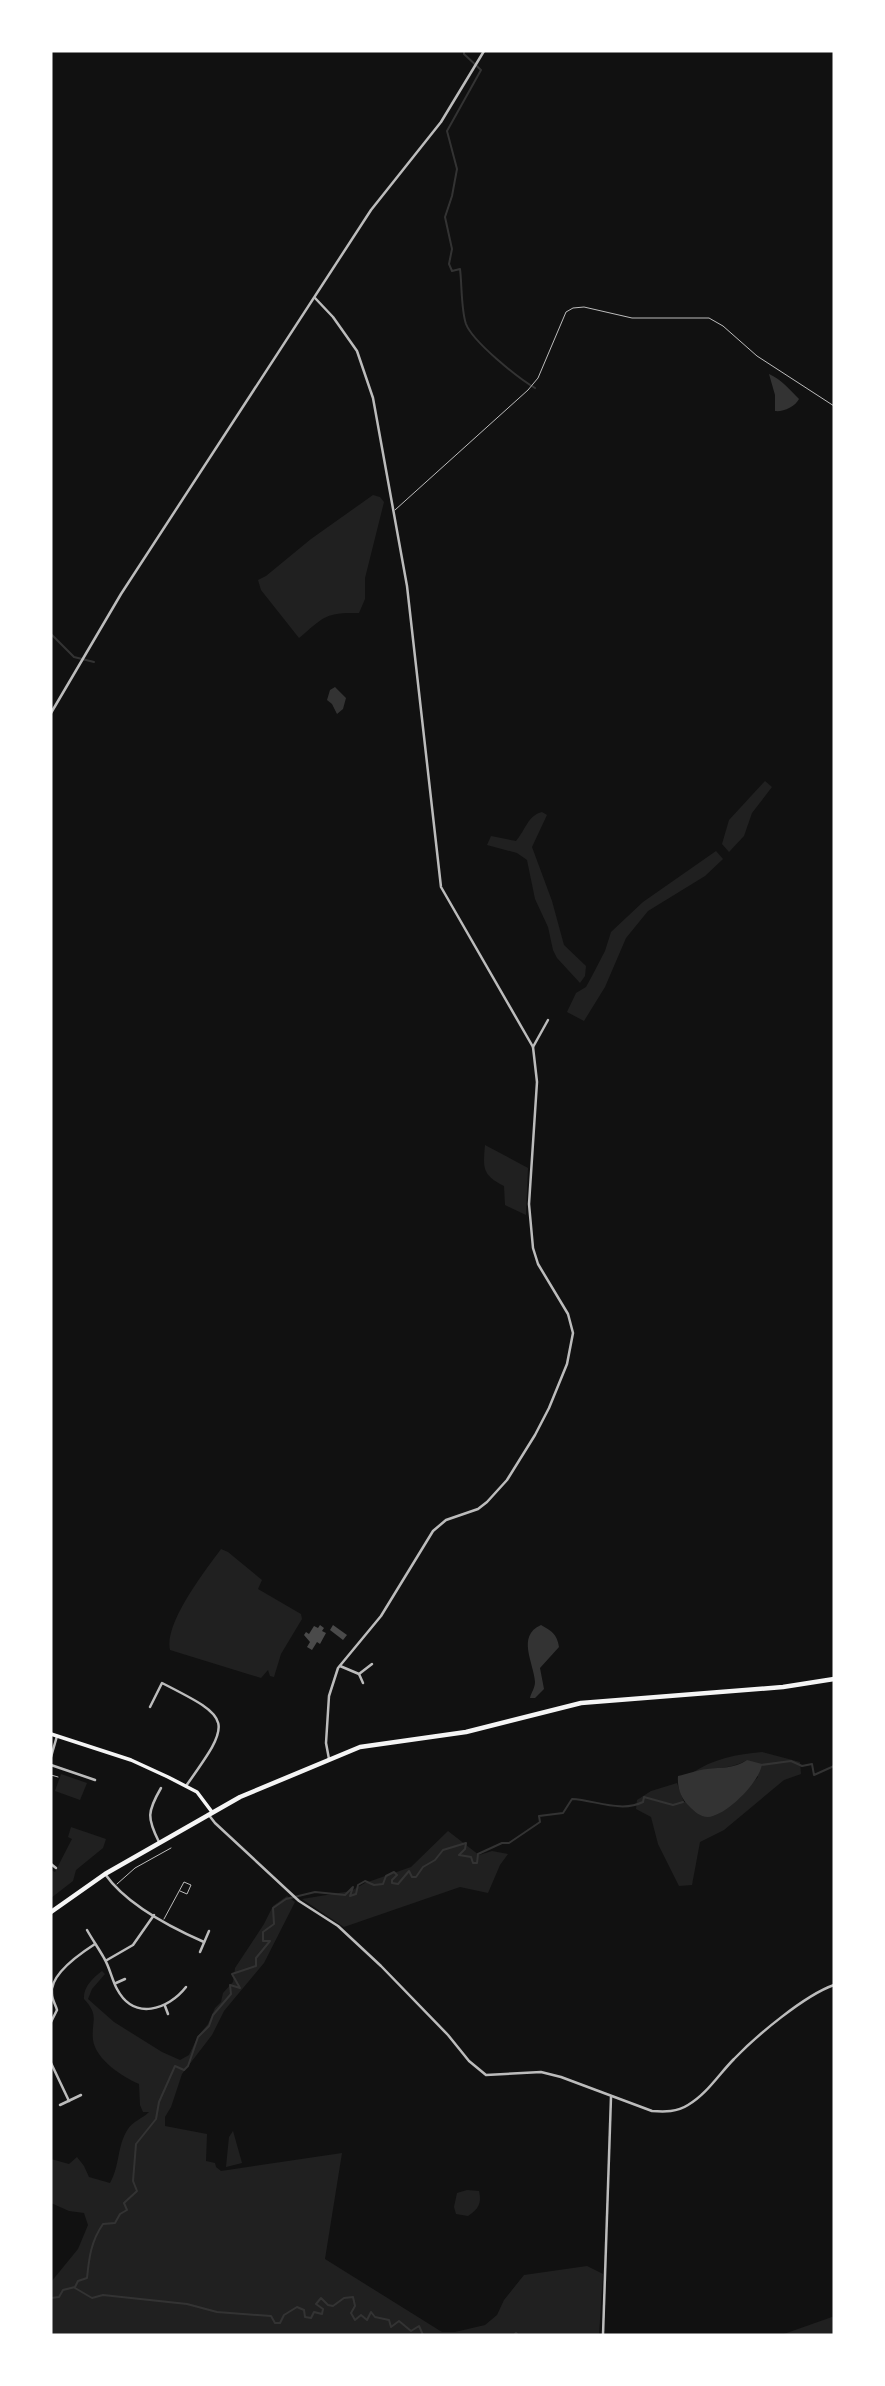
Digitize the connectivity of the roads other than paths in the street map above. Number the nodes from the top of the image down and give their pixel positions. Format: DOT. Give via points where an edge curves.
graph roads {
  1 [pos="484,51"];
  2 [pos="315,298"];
  3 [pos="834,406"];
  4 [pos="394,511"];
  5 [pos="51,713"];
  6 [pos="548,1020"];
  7 [pos="533,1047"];
  8 [pos="372,1664"];
  9 [pos="340,1666"];
  10 [pos="359,1674"];
  11 [pos="834,1678"];
  12 [pos="363,1683"];
  13 [pos="150,1707"];
  14 [pos="51,1734"];
  15 [pos="57,1736"];
  16 [pos="51,1757"];
  17 [pos="329,1759"];
  18 [pos="51,1765"];
  19 [pos="51,1775"];
  20 [pos="58,1777"];
  21 [pos="95,1780"];
  22 [pos="186,1786"];
  23 [pos="161,1788"];
  24 [pos="210,1813"];
  25 [pos="159,1842"];
  26 [pos="171,1848"];
  27 [pos="51,1864"];
  28 [pos="56,1868"];
  29 [pos="105,1874"];
  30 [pos="115,1885"];
  31 [pos="180,1891"];
  32 [pos="51,1912"];
  33 [pos="154,1915"];
  34 [pos="162,1921"];
  35 [pos="87,1930"];
  36 [pos="209,1931"];
  37 [pos="204,1942"];
  38 [pos="95,1944"];
  39 [pos="200,1952"];
  40 [pos="106,1961"];
  41 [pos="125,1979"];
  42 [pos="115,1983"];
  43 [pos="834,1985"];
  44 [pos="187,1987"];
  45 [pos="165,2006"];
  46 [pos="168,2014"];
  47 [pos="51,2022"];
  48 [pos="51,2063"];
  49 [pos="81,2095"];
  50 [pos="611,2097"];
  51 [pos="69,2101"];
  52 [pos="60,2105"];
  53 [pos="603,2335"];
  1 -- 2 [label="street" via="441,122 378,201"];
  2 -- 4 [label="street" via="350,340 366,373"];
  2 -- 5 [label="street" via="121,593"];
  3 -- 4 [label="lane" via="709,318 632,318 584,307 573,309 566,312 538,378 528,390"];
  4 -- 7 [label="street" via="407,586 441,887"];
  6 -- 7 [label="street"];
  7 -- 9 [label="street" via="537,1082 529,1204 533,1248 568,1314 573,1333 567,1364 549,1408 506,1480 478,1509 446,1520 433,1531 381,1616"];
  8 -- 10 [label="street"];
  9 -- 10 [label="street"];
  9 -- 17 [label="street" via="329,1696"];
  10 -- 12 [label="street"];
  11 -- 17 [label="highway" via="783,1687 581,1703 466,1732 368,1745"];
  13 -- 22 [label="street" via="162,1683 201,1702 219,1721 217,1739"];
  14 -- 15 [label="main road"];
  15 -- 16 [label="street"];
  15 -- 22 [label="main road" via="131,1760"];
  17 -- 24 [label="highway"];
  18 -- 21 [label="street"];
  19 -- 20 [label="lane"];
  22 -- 24 [label="main road" via="197,1792"];
  23 -- 25 [label="street" via="149,1815"];
  24 -- 25 [label="highway"];
  24 -- 50 [label="street" via="215,1823 299,1901 338,1926 381,1966 486,2075 541,2073"];
  25 -- 29 [label="highway"];
  26 -- 30 [label="lane"];
  27 -- 28 [label="street"];
  29 -- 30 [label="street"];
  29 -- 32 [label="highway"];
  30 -- 33 [label="street"];
  31 -- 34 [label="lane"];
  33 -- 34 [label="street"];
  33 -- 40 [label="street" via="133,1945"];
  34 -- 37 [label="street"];
  35 -- 38 [label="street"];
  36 -- 37 [label="street"];
  37 -- 39 [label="street"];
  38 -- 40 [label="street"];
  38 -- 47 [label="street" via="74,1958 52,1987 57,2010"];
  40 -- 42 [label="street"];
  41 -- 42 [label="street"];
  42 -- 45 [label="street" via="124,1998 138,2007"];
  43 -- 50 [label="street" via="808,1998 748,2045 689,2105 652,2111"];
  44 -- 45 [label="street"];
  45 -- 46 [label="street"];
  48 -- 51 [label="street"];
  49 -- 51 [label="street"];
  50 -- 53 [label="street"];
  51 -- 52 [label="street"];
}
